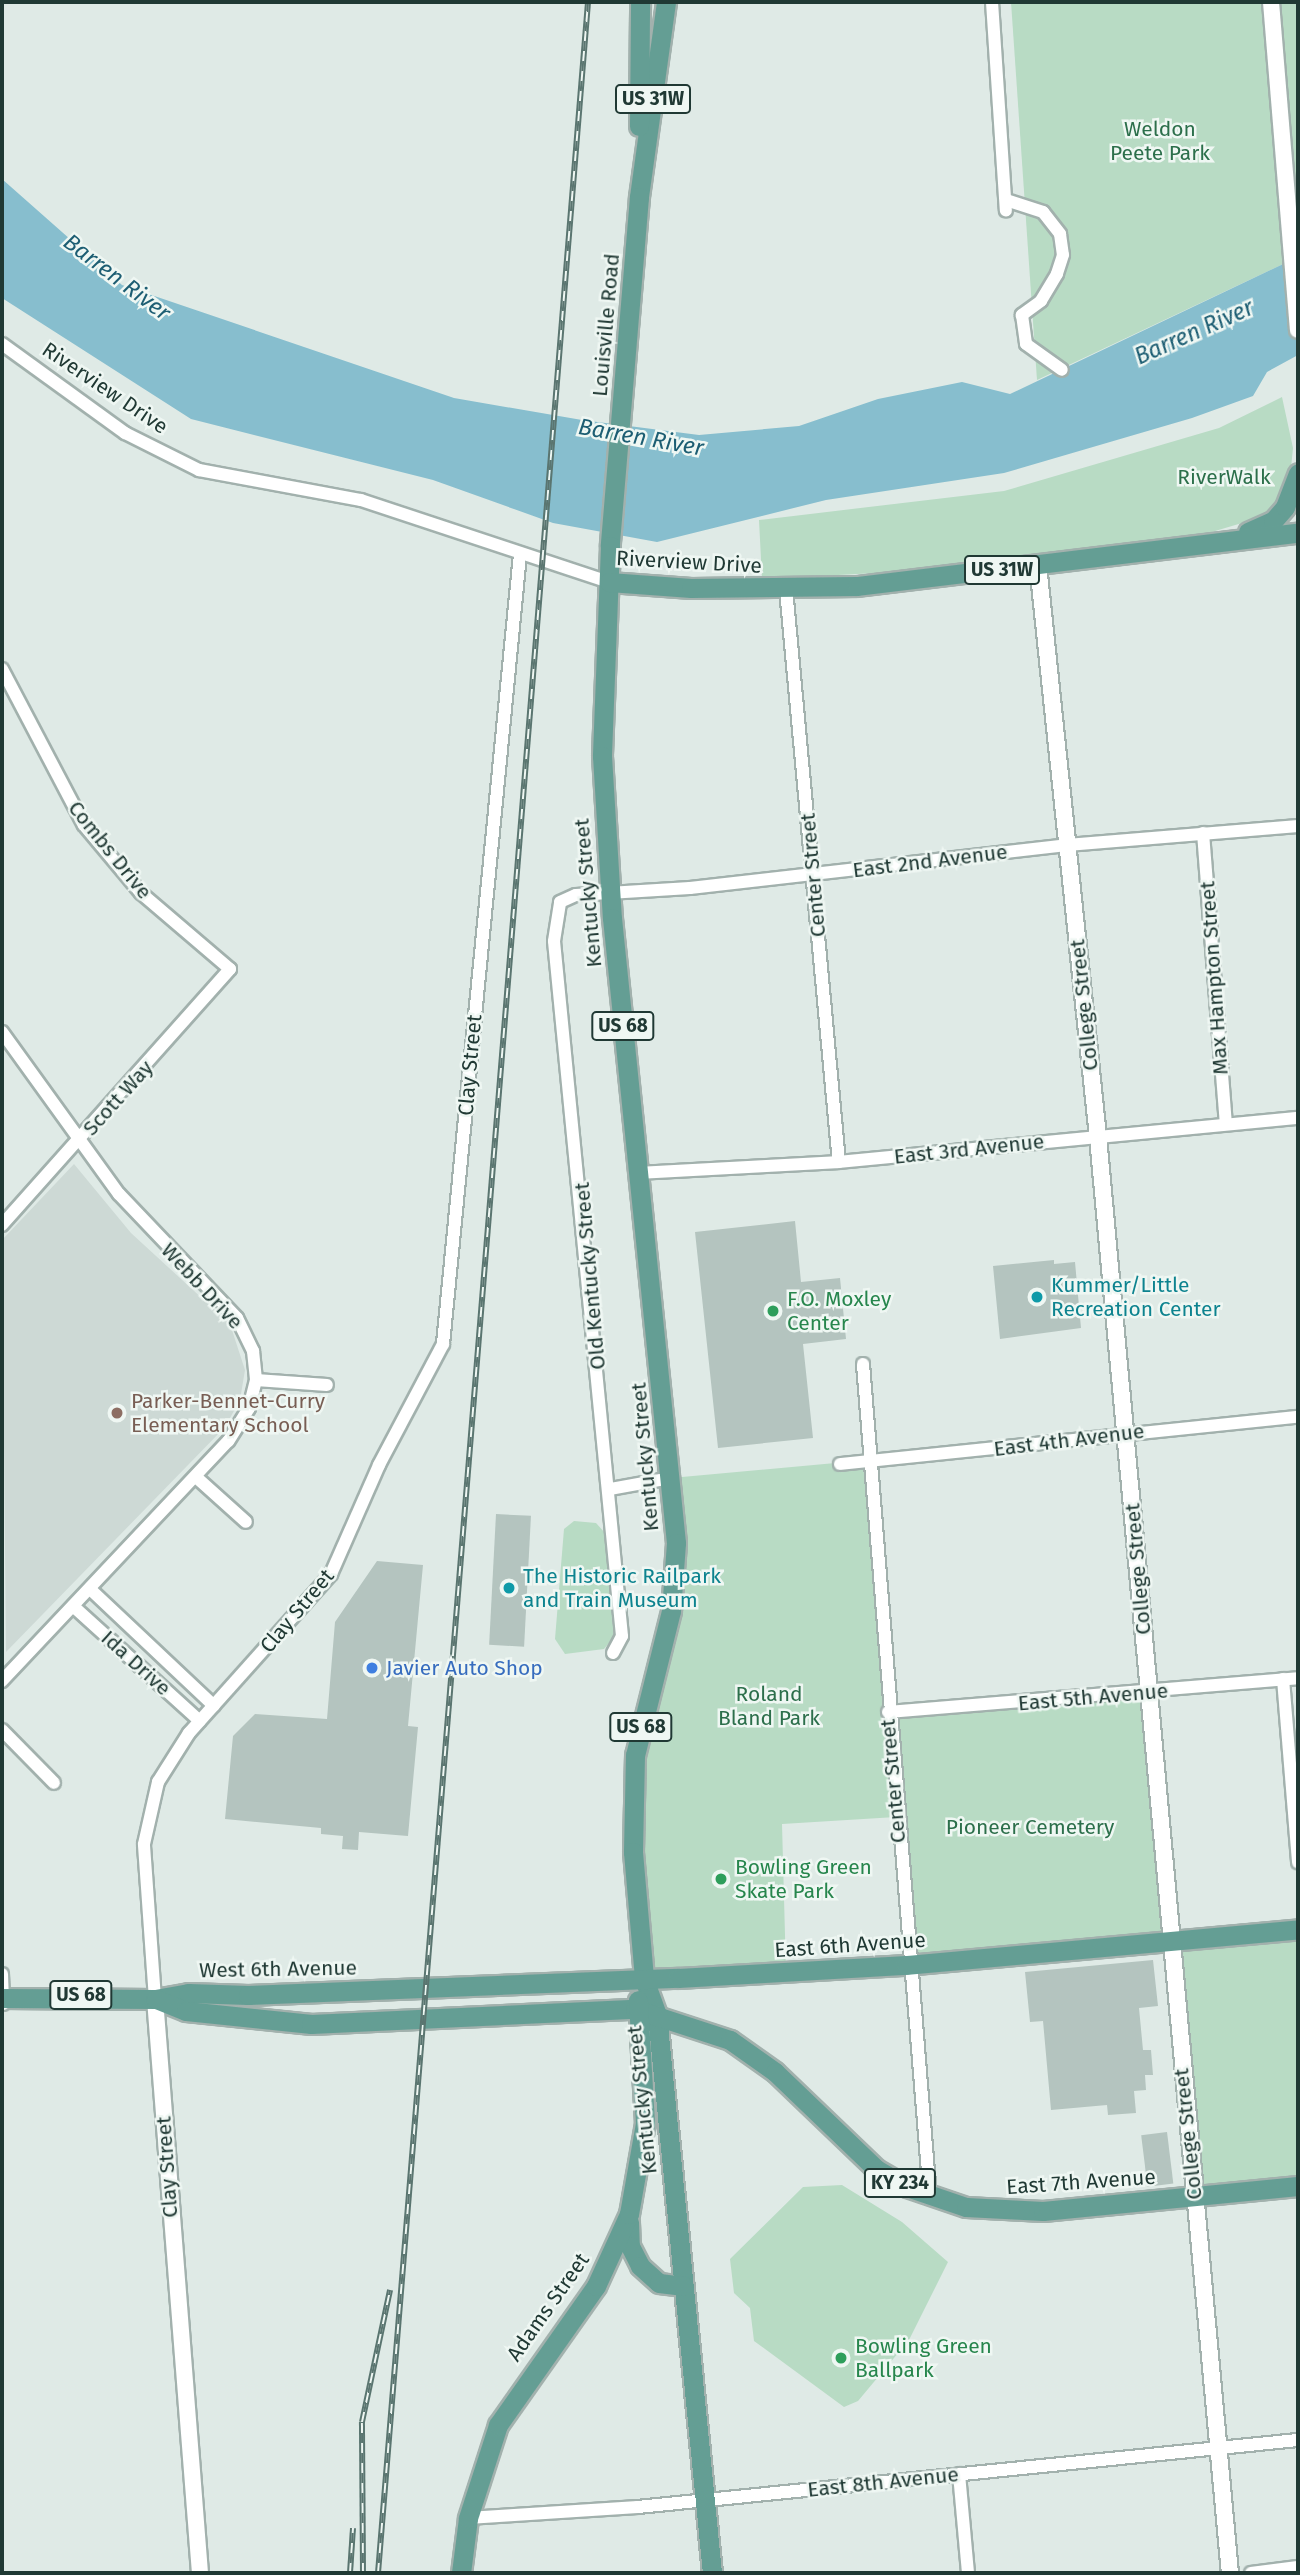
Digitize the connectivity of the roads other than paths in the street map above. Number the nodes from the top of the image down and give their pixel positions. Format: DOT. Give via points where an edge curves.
graph roads {
  1 [pos="640,2"];
  2 [pos="666,2"];
  3 [pos="992,2"];
  4 [pos="1271,2"];
  5 [pos="639,197"];
  6 [pos="1298,330"];
  7 [pos="2,344"];
  8 [pos="1062,370"];
  9 [pos="1298,473"];
  10 [pos="1298,533"];
  11 [pos="1217,542"];
  12 [pos="520,555"];
  13 [pos="1038,565"];
  14 [pos="609,582"];
  15 [pos="786,589"];
  16 [pos="2,669"];
  17 [pos="1298,826"];
  18 [pos="1203,833"];
  19 [pos="1068,845"];
  20 [pos="813,874"];
  21 [pos="610,894"];
  22 [pos="563,899"];
  23 [pos="230,969"];
  24 [pos="2,1032"];
  25 [pos="1298,1118"];
  26 [pos="1226,1124"];
  27 [pos="1098,1137"];
  28 [pos="80,1141"];
  29 [pos="839,1161"];
  30 [pos="639,1172"];
  31 [pos="2,1225"];
  32 [pos="863,1364"];
  33 [pos="256,1380"];
  34 [pos="327,1385"];
  35 [pos="1298,1417"];
  36 [pos="1125,1433"];
  37 [pos="868,1460"];
  38 [pos="840,1464"];
  39 [pos="196,1477"];
  40 [pos="671,1478"];
  41 [pos="610,1489"];
  42 [pos="246,1522"];
  43 [pos="90,1589"];
  44 [pos="73,1606"];
  45 [pos="613,1653"];
  46 [pos="1298,1678"];
  47 [pos="1283,1679"];
  48 [pos="2,1681"];
  49 [pos="1148,1691"];
  50 [pos="214,1706"];
  51 [pos="888,1712"];
  52 [pos="200,1721"];
  53 [pos="2,1730"];
  54 [pos="54,1783"];
  55 [pos="1298,1862"];
  56 [pos="1298,1928"];
  57 [pos="1170,1941"];
  58 [pos="908,1965"];
  59 [pos="2,1974"];
  60 [pos="644,1979"];
  61 [pos="402,1989"];
  62 [pos="155,1999"];
  63 [pos="3,2001"];
  64 [pos="635,2009"];
  65 [pos="657,2015"];
  66 [pos="1298,2186"];
  67 [pos="930,2197"];
  68 [pos="1195,2197"];
  69 [pos="629,2214"];
  70 [pos="684,2286"];
  71 [pos="1298,2440"];
  72 [pos="1217,2448"];
  73 [pos="959,2474"];
  74 [pos="705,2500"];
  75 [pos="468,2518"];
  76 [pos="1298,2567"];
  77 [pos="200,2573"];
  78 [pos="461,2573"];
  79 [pos="712,2573"];
  80 [pos="968,2573"];
  81 [pos="1230,2573"];
  82 [pos="1251,2573"];
  1 -- 5 [label="main road, Louisville Road / US 31W"];
  2 -- 5 [label="main road, Louisville Road / US 31W"];
  3 -- 8 [label="street" via="1006,206 1043,212 1060,234 1063,255 1041,301 1022,315 1026,344"];
  4 -- 6 [label="street"];
  5 -- 14 [label="main road, Louisville Road / US 31W"];
  7 -- 12 [label="street, Riverview Drive" via="125,433 174,460 225,477 374,503"];
  9 -- 11 [label="main road" via="1294,491 1273,521"];
  10 -- 11 [label="main road, Riverview Drive / US 31W"];
  11 -- 13 [label="main road, Riverview Drive / US 31W"];
  12 -- 14 [label="street, Riverview Drive"];
  12 -- 50 [label="street, Clay Street" via="443,1344 379,1465 331,1574"];
  13 -- 15 [label="main road, Riverview Drive / US 31W"];
  13 -- 19 [label="street, College Street"];
  14 -- 15 [label="main road, Riverview Drive / US 31W"];
  14 -- 21 [label="main road, Kentucky Street / US 68" via="602,737"];
  15 -- 20 [label="street, Center Street"];
  16 -- 23 [label="street, Combs Drive" via="84,825 141,893"];
  17 -- 18 [label="street, East 2nd Avenue"];
  18 -- 19 [label="street, East 2nd Avenue"];
  18 -- 26 [label="street, Max Hampton Street"];
  19 -- 20 [label="street, East 2nd Avenue"];
  19 -- 27 [label="street, College Street"];
  20 -- 21 [label="street, East 2nd Avenue"];
  20 -- 29 [label="street, Center Street"];
  21 -- 22 [label="street, East 2nd Avenue"];
  21 -- 30 [label="main road, Kentucky Street / US 68"];
  22 -- 41 [label="street, Old Kentucky Street" via="554,915 554,941"];
  23 -- 28 [label="street, Scott Way"];
  24 -- 28 [label="street, Webb Drive"];
  25 -- 26 [label="street, East 3rd Avenue"];
  26 -- 27 [label="street, East 3rd Avenue"];
  27 -- 29 [label="street, East 3rd Avenue"];
  27 -- 36 [label="street, College Street"];
  28 -- 31 [label="street, Scott Way"];
  28 -- 33 [label="street, Webb Drive" via="144,1223 237,1318 253,1351"];
  29 -- 30 [label="street, East 3rd Avenue"];
  30 -- 40 [label="main road, Kentucky Street / US 68"];
  32 -- 37 [label="street, Center Street"];
  33 -- 34 [label="street"];
  33 -- 39 [label="street, Webb Drive" via="242,1421"];
  35 -- 36 [label="street, East 4th Avenue"];
  36 -- 37 [label="street, East 4th Avenue"];
  36 -- 49 [label="street, College Street"];
  37 -- 38 [label="street, East 4th Avenue"];
  37 -- 51 [label="street, Center Street"];
  39 -- 42 [label="street"];
  39 -- 43 [label="street, Webb Drive"];
  40 -- 41 [label="street"];
  40 -- 60 [label="main road, Kentucky Street / US 68" via="673,1600 638,1738 632,1786"];
  41 -- 45 [label="street, Old Kentucky Street" via="622,1636"];
  43 -- 44 [label="street, Webb Drive"];
  43 -- 50 [label="street, Ida Drive"];
  44 -- 48 [label="street, Webb Drive"];
  44 -- 52 [label="street, Ida Drive"];
  46 -- 47 [label="street, East 5th Avenue"];
  47 -- 49 [label="street, East 5th Avenue"];
  47 -- 55 [label="street"];
  49 -- 51 [label="street, East 5th Avenue"];
  49 -- 57 [label="street, College Street"];
  50 -- 52 [label="street, Clay Street"];
  51 -- 58 [label="street, Center Street"];
  52 -- 62 [label="street, Clay Street" via="166,1767 145,1821"];
  53 -- 54 [label="street"];
  56 -- 57 [label="main road, East 6th Avenue"];
  57 -- 58 [label="main road, East 6th Avenue"];
  57 -- 68 [label="street, College Street"];
  58 -- 60 [label="main road, East 6th Avenue"];
  58 -- 67 [label="street, Center Street"];
  59 -- 63 [label="street"];
  60 -- 61 [label="main road, East 6th Avenue / US 68"];
  60 -- 64 [label="main road, Adams Street"];
  60 -- 65 [label="main road, Kentucky Street / US 68"];
  61 -- 62 [label="main road, West 6th Avenue / US 68" via="188,1993"];
  62 -- 63 [label="main road, West 6th Avenue / US 68"];
  62 -- 64 [label="main road, West 6th Avenue / US 68" via="186,2011 311,2024"];
  62 -- 77 [label="street, Clay Street"];
  64 -- 65 [label="main road, East 7th Avenue / US 68"];
  64 -- 69 [label="main road, Adams Street" via="645,2123"];
  65 -- 67 [label="main road, East 7th Avenue / KY 234" via="704,2029 752,2053 876,2169"];
  65 -- 70 [label="main road, Kentucky Street"];
  66 -- 68 [label="main road, East 7th Avenue / KY 234"];
  67 -- 68 [label="main road, East 7th Avenue / KY 234" via="1011,2212"];
  68 -- 72 [label="street, College Street"];
  69 -- 70 [label="main road" via="630,2246 640,2266 664,2285"];
  69 -- 75 [label="main road, Adams Street" via="596,2286 505,2413 480,2469"];
  70 -- 74 [label="main road, Kentucky Street"];
  71 -- 72 [label="street, East 8th Avenue"];
  72 -- 73 [label="street, East 8th Avenue"];
  72 -- 81 [label="street, College Street"];
  73 -- 74 [label="street, East 8th Avenue"];
  73 -- 80 [label="street"];
  74 -- 75 [label="street, East 8th Avenue"];
  74 -- 79 [label="main road, Kentucky Street"];
  75 -- 78 [label="main road, Adams Street"];
  76 -- 82 [label="street"];
}
